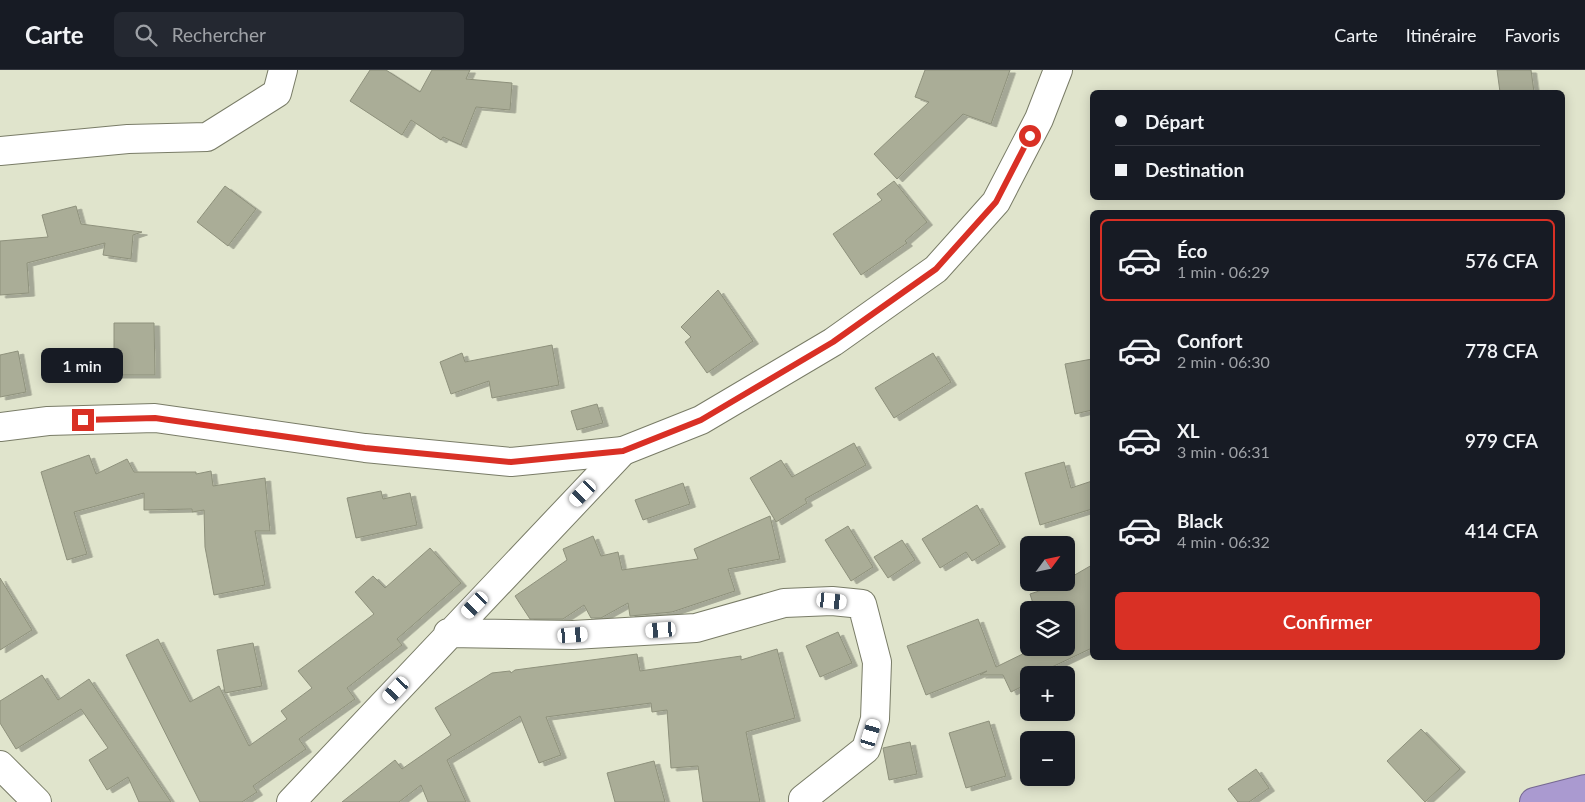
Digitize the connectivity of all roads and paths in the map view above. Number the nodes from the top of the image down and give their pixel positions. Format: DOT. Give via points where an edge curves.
graph roads {
  1 [pos="283,70"];
  2 [pos="1058,70"];
  3 [pos="0,151"];
  4 [pos="0,427"];
  5 [pos="623,451"];
  6 [pos="448,633"];
  7 [pos="0,765"];
  8 [pos="1585,789"];
  9 [pos="37,802"];
  10 [pos="290,802"];
  11 [pos="803,802"];
  12 [pos="1534,802"];
  1 -- 3 [label="street" via="277,93 207,137 128,139"];
  2 -- 5 [label="street" via="1038,119 996,202 936,269 833,342 701,420"];
  4 -- 5 [label="street" via="48,421 155,418 365,448 511,462"];
  5 -- 6 [label="street"];
  6 -- 10 [label="street"];
  6 -- 11 [label="street" via="573,635 696,628 784,603 832,601 862,604 876,662 875,720 866,749"];
  7 -- 9 [label="street"];
  8 -- 12 [label="highway"];
}
